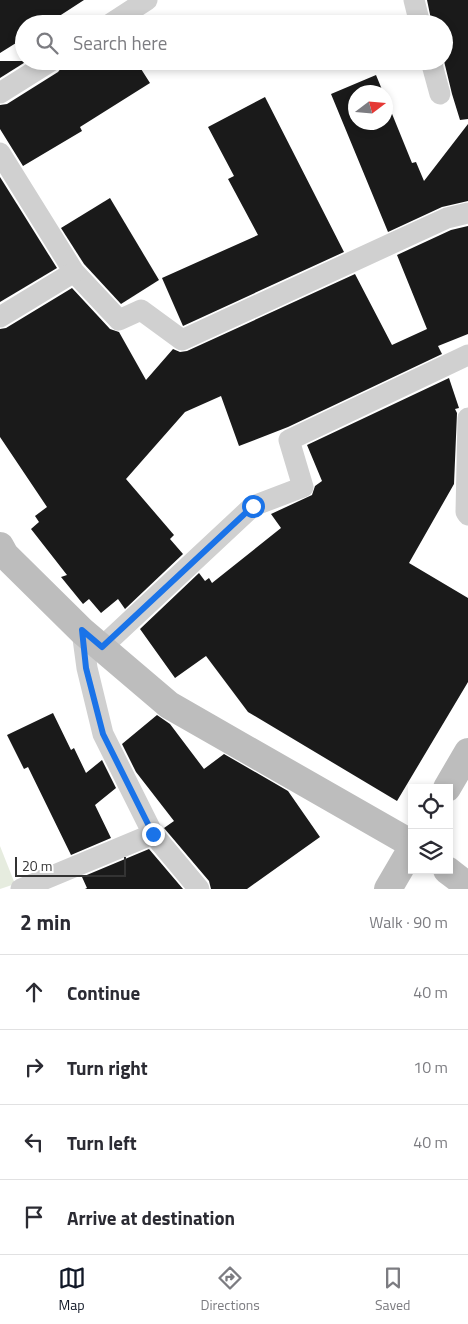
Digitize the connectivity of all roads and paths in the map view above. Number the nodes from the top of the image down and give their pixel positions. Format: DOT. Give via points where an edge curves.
graph roads {
  1 [pos="147,0"];
  2 [pos="414,0"];
  3 [pos="124,15"];
  4 [pos="418,15"];
  5 [pos="37,70"];
  6 [pos="433,70"];
  7 [pos="0,93"];
  8 [pos="440,94"];
  9 [pos="0,153"];
  10 [pos="468,213"];
  11 [pos="74,272"];
  12 [pos="0,317"];
  13 [pos="468,355"];
  14 [pos="468,418"];
  15 [pos="468,515"];
  16 [pos="2,553"];
  17 [pos="92,639"];
  18 [pos="468,752"];
  19 [pos="449,784"];
  20 [pos="153,834"];
  21 [pos="408,842"];
  22 [pos="408,855"];
  23 [pos="452,874"];
  24 [pos="468,886"];
  25 [pos="21,889"];
  26 [pos="199,889"];
  27 [pos="388,889"];
  1 -- 3 [label="lane"];
  2 -- 4 [label="lane"];
  5 -- 7 [label="lane"];
  6 -- 8 [label="lane"];
  9 -- 11 [label="lane"];
  10 -- 11 [label="lane" via="447,218 182,340 141,310 119,320"];
  11 -- 12 [label="lane"];
  13 -- 17 [label="lane" via="289,440 302,487 253,506"];
  14 -- 15 [label="lane"];
  16 -- 17 [label="street"];
  17 -- 20 [label="lane" via="86,668 103,734"];
  17 -- 21 [label="street" via="169,705"];
  18 -- 19 [label="street"];
  20 -- 25 [label="lane"];
  20 -- 26 [label="lane"];
  22 -- 27 [label="street"];
  23 -- 24 [label="street"];
}
